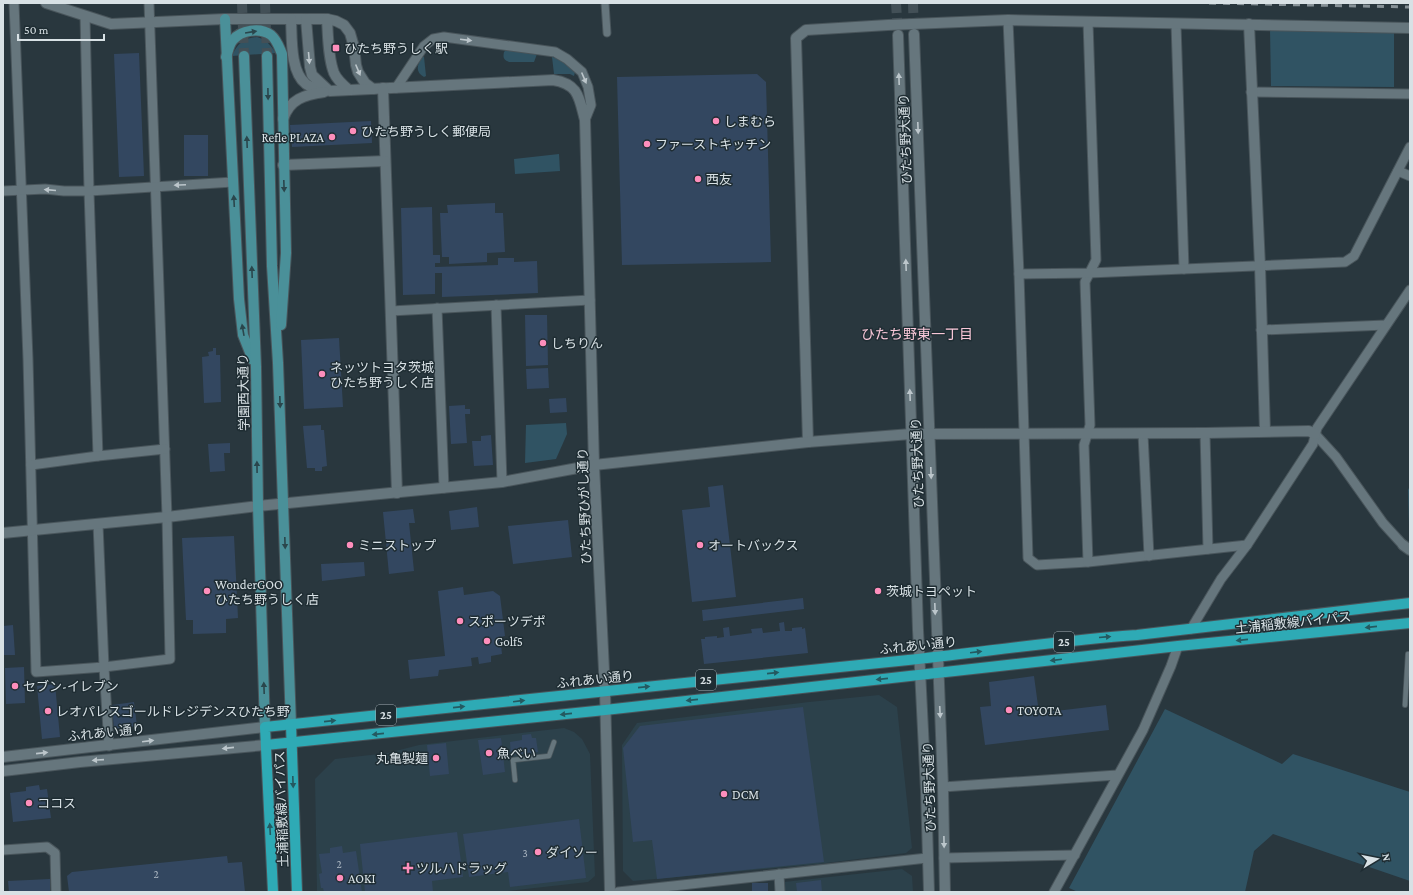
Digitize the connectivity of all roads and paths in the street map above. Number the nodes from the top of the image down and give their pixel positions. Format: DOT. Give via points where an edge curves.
graph roads {
  1 [pos="14,3"];
  2 [pos="46,3"];
  3 [pos="149,3"];
  4 [pos="605,3"];
  5 [pos="84,16"];
  6 [pos="225,19"];
  7 [pos="291,19"];
  8 [pos="306,19"];
  9 [pos="327,19"];
  10 [pos="1008,20"];
  11 [pos="149,22"];
  12 [pos="1088,22"];
  13 [pos="1176,24"];
  14 [pos="1249,24"];
  15 [pos="1410,28"];
  16 [pos="607,33"];
  17 [pos="914,34"];
  18 [pos="898,35"];
  19 [pos="244,56"];
  20 [pos="267,56"];
  21 [pos="226,57"];
  22 [pos="378,88"];
  23 [pos="396,88"];
  24 [pos="349,90"];
  25 [pos="330,91"];
  26 [pos="1251,92"];
  27 [pos="1410,94"];
  28 [pos="283,119"];
  29 [pos="585,120"];
  30 [pos="1410,147"];
  31 [pos="385,161"];
  32 [pos="283,165"];
  33 [pos="1398,171"];
  34 [pos="1410,176"];
  35 [pos="233,182"];
  36 [pos="156,187"];
  37 [pos="22,190"];
  38 [pos="3,191"];
  39 [pos="89,191"];
  40 [pos="1260,266"];
  41 [pos="1184,269"];
  42 [pos="1089,273"];
  43 [pos="1019,274"];
  44 [pos="1410,290"];
  45 [pos="590,300"];
  46 [pos="496,305"];
  47 [pos="437,308"];
  48 [pos="391,311"];
  49 [pos="1386,325"];
  50 [pos="1261,330"];
  51 [pos="278,363"];
  52 [pos="256,367"];
  53 [pos="1265,431"];
  54 [pos="1087,433"];
  55 [pos="911,434"];
  56 [pos="929,434"];
  57 [pos="1023,434"];
  58 [pos="1143,434"];
  59 [pos="1205,434"];
  60 [pos="1315,434"];
  61 [pos="808,442"];
  62 [pos="165,449"];
  63 [pos="98,456"];
  64 [pos="31,465"];
  65 [pos="594,465"];
  66 [pos="502,482"];
  67 [pos="444,488"];
  68 [pos="397,493"];
  69 [pos="283,504"];
  70 [pos="258,506"];
  71 [pos="167,517"];
  72 [pos="98,524"];
  73 [pos="33,530"];
  74 [pos="3,533"];
  75 [pos="1248,545"];
  76 [pos="1407,547"];
  77 [pos="1208,549"];
  78 [pos="1149,556"];
  79 [pos="1088,562"];
  80 [pos="1410,603"];
  81 [pos="1410,623"];
  82 [pos="1191,629"];
  83 [pos="1178,646"];
  84 [pos="1410,654"];
  85 [pos="937,656"];
  86 [pos="920,658"];
  87 [pos="104,666"];
  88 [pos="938,673"];
  89 [pos="920,675"];
  90 [pos="605,690"];
  91 [pos="1405,705"];
  92 [pos="605,710"];
  93 [pos="291,725"];
  94 [pos="266,727"];
  95 [pos="554,742"];
  96 [pos="292,743"];
  97 [pos="266,745"];
  98 [pos="109,746"];
  99 [pos="3,757"];
  100 [pos="3,770"];
  101 [pos="1118,775"];
  102 [pos="515,780"];
  103 [pos="943,787"];
  104 [pos="3,850"];
  105 [pos="1075,855"];
  106 [pos="927,858"];
  107 [pos="944,858"];
  108 [pos="779,874"];
  109 [pos="698,888"];
  110 [pos="56,892"];
  111 [pos="273,892"];
  112 [pos="297,892"];
  113 [pos="610,892"];
  114 [pos="618,892"];
  115 [pos="780,892"];
  116 [pos="929,892"];
  117 [pos="945,892"];
  118 [pos="1054,892"];
  1 -- 37 [label="street"];
  2 -- 5 [label="street"];
  3 -- 11 [label="street"];
  4 -- 16 [label="street"];
  5 -- 11 [label="street" via="111,24"];
  5 -- 39 [label="street"];
  6 -- 7 [label="street"];
  6 -- 11 [label="street"];
  6 -- 21 [label="main road"];
  7 -- 8 [label="street"];
  7 -- 25 [label="street" via="297,72 305,83 314,88"];
  8 -- 9 [label="street"];
  8 -- 25 [label="street, one-way" via="312,75"];
  9 -- 22 [label="street, one-way" via="340,22 347,28 352,38 358,72 365,83"];
  9 -- 24 [label="street" via="334,74"];
  10 -- 12 [label="street"];
  10 -- 43 [label="street"];
  10 -- 61 [label="street" via="806,30 796,38"];
  11 -- 36 [label="street"];
  12 -- 13 [label="street"];
  12 -- 42 [label="street" via="1096,260"];
  13 -- 14 [label="street"];
  13 -- 41 [label="street"];
  14 -- 15 [label="street"];
  14 -- 26 [label="street"];
  17 -- 56 [label="street, ひたち野大通り, one-way"];
  55 -- 18 [label="street, ひたち野大通り, one-way"];
  52 -- 19 [label="main road, 学園西大通り, one-way"];
  20 -- 51 [label="main road, one-way" via="272,266"];
  21 -- 28 [label="main road, one-way" via="232,41 248,31 270,34 278,42 282,54"];
  21 -- 35 [label="main road"];
  22 -- 23 [label="street, ひたち野ひがし通り"];
  22 -- 24 [label="street, ひたち野ひがし通り"];
  22 -- 31 [label="street"];
  23 -- 29 [label="street, ひたち野ひがし通り" via="553,80 569,85 576,91"];
  23 -- 29 [label="street, one-way" via="424,46 433,39 444,37 555,52 567,58 582,72 591,105"];
  24 -- 25 [label="street, ひたち野ひがし通り"];
  25 -- 28 [label="street" via="300,98 286,110"];
  26 -- 27 [label="street"];
  26 -- 40 [label="street"];
  28 -- 32 [label="main road"];
  29 -- 45 [label="street, ひたち野ひがし通り"];
  30 -- 33 [label="street"];
  31 -- 32 [label="street"];
  31 -- 48 [label="street"];
  32 -- 51 [label="main road, one-way" via="286,253"];
  33 -- 34 [label="street"];
  33 -- 40 [label="street" via="1354,256 1345,262"];
  35 -- 36 [label="street, one-way"];
  52 -- 35 [label="main road, one-way" via="243,334"];
  36 -- 39 [label="street"];
  36 -- 62 [label="street"];
  37 -- 38 [label="street"];
  39 -- 37 [label="street, one-way"];
  37 -- 64 [label="street"];
  39 -- 63 [label="street"];
  40 -- 41 [label="street"];
  40 -- 50 [label="street"];
  41 -- 42 [label="street"];
  42 -- 43 [label="street"];
  42 -- 54 [label="street" via="1085,282 1090,425"];
  43 -- 57 [label="street"];
  44 -- 49 [label="street"];
  45 -- 46 [label="street"];
  45 -- 65 [label="street, ひたち野ひがし通り"];
  46 -- 47 [label="street"];
  46 -- 66 [label="street"];
  47 -- 48 [label="street"];
  47 -- 67 [label="street"];
  48 -- 68 [label="street"];
  49 -- 50 [label="street"];
  49 -- 60 [label="street"];
  50 -- 53 [label="street"];
  51 -- 69 [label="main road, one-way"];
  70 -- 52 [label="main road, 学園西大通り, one-way"];
  53 -- 59 [label="street"];
  53 -- 60 [label="street" via="1309,431"];
  54 -- 57 [label="street"];
  54 -- 58 [label="street"];
  54 -- 79 [label="street" via="1084,444"];
  55 -- 56 [label="street"];
  55 -- 61 [label="street"];
  55 -- 86 [label="street, ひたち野大通り"];
  56 -- 57 [label="street"];
  56 -- 85 [label="street, ひたち野大通り, one-way"];
  57 -- 79 [label="street" via="1028,558 1037,565"];
  58 -- 59 [label="street"];
  58 -- 78 [label="street"];
  59 -- 77 [label="street"];
  60 -- 75 [label="street" via="1312,444"];
  60 -- 76 [label="street" via="1336,457 1383,523"];
  61 -- 65 [label="street"];
  62 -- 63 [label="street"];
  62 -- 71 [label="street"];
  63 -- 64 [label="street"];
  64 -- 73 [label="street"];
  65 -- 66 [label="street"];
  65 -- 90 [label="street, ひたち野ひがし通り"];
  66 -- 67 [label="street"];
  67 -- 68 [label="street"];
  68 -- 69 [label="street"];
  69 -- 70 [label="street"];
  69 -- 93 [label="main road, one-way"];
  70 -- 71 [label="street"];
  94 -- 70 [label="main road, 学園西大通り, one-way"];
  71 -- 72 [label="street"];
  71 -- 87 [label="street" via="170,659"];
  72 -- 73 [label="street"];
  72 -- 87 [label="street"];
  73 -- 74 [label="street"];
  73 -- 87 [label="street" via="36,672"];
  75 -- 77 [label="street"];
  75 -- 82 [label="street" via="1221,579"];
  77 -- 78 [label="street"];
  78 -- 79 [label="street"];
  80 -- 82 [label="main road, 土浦稲敷線バイパス / 25"];
  81 -- 83 [label="main road, 土浦稲敷線バイパス / 25, one-way"];
  85 -- 82 [label="main road, ふれあい通り / 25, one-way"];
  83 -- 88 [label="main road, ふれあい通り / 25, one-way"];
  83 -- 101 [label="street" via="1143,730"];
  84 -- 91 [label="lane"];
  85 -- 86 [label="main road, ふれあい通り / 25"];
  85 -- 88 [label="street, ひたち野大通り"];
  86 -- 89 [label="street, ひたち野大通り"];
  90 -- 86 [label="main road, ふれあい通り / 25, one-way"];
  87 -- 98 [label="street"];
  88 -- 89 [label="main road, ふれあい通り / 25"];
  88 -- 103 [label="street, ひたち野大通り, one-way"];
  89 -- 92 [label="main road, ふれあい通り / 25, one-way"];
  89 -- 106 [label="street, ひたち野大通り"];
  90 -- 92 [label="street, ひたち野ひがし通り"];
  93 -- 90 [label="main road, ふれあい通り / 25, one-way"];
  92 -- 96 [label="main road, ふれあい通り / 25, one-way"];
  92 -- 113 [label="street, ひたち野ひがし通り"];
  93 -- 94 [label="main road, ふれあい通り / 25"];
  93 -- 96 [label="main road, 土浦稲敷線バイパス"];
  94 -- 97 [label="main road, 土浦稲敷線バイパス"];
  98 -- 94 [label="street, ふれあい通り, one-way"];
  95 -- 102 [label="lane" via="549,756 513,760"];
  96 -- 97 [label="main road, ふれあい通り / 25"];
  96 -- 112 [label="main road, 土浦稲敷線バイパス, one-way"];
  97 -- 100 [label="street, ふれあい通り, one-way"];
  111 -- 97 [label="main road, 土浦稲敷線バイパス, one-way"];
  99 -- 98 [label="street, ふれあい通り, one-way"];
  101 -- 103 [label="street"];
  101 -- 105 [label="street"];
  103 -- 107 [label="street, ひたち野大通り, one-way"];
  104 -- 110 [label="street" via="47,846 55,853"];
  105 -- 107 [label="street"];
  105 -- 118 [label="street"];
  106 -- 108 [label="street"];
  106 -- 116 [label="street, ひたち野大通り"];
  107 -- 117 [label="street, ひたち野大通り"];
  108 -- 109 [label="street"];
  108 -- 115 [label="street"];
  109 -- 114 [label="street"];
}
